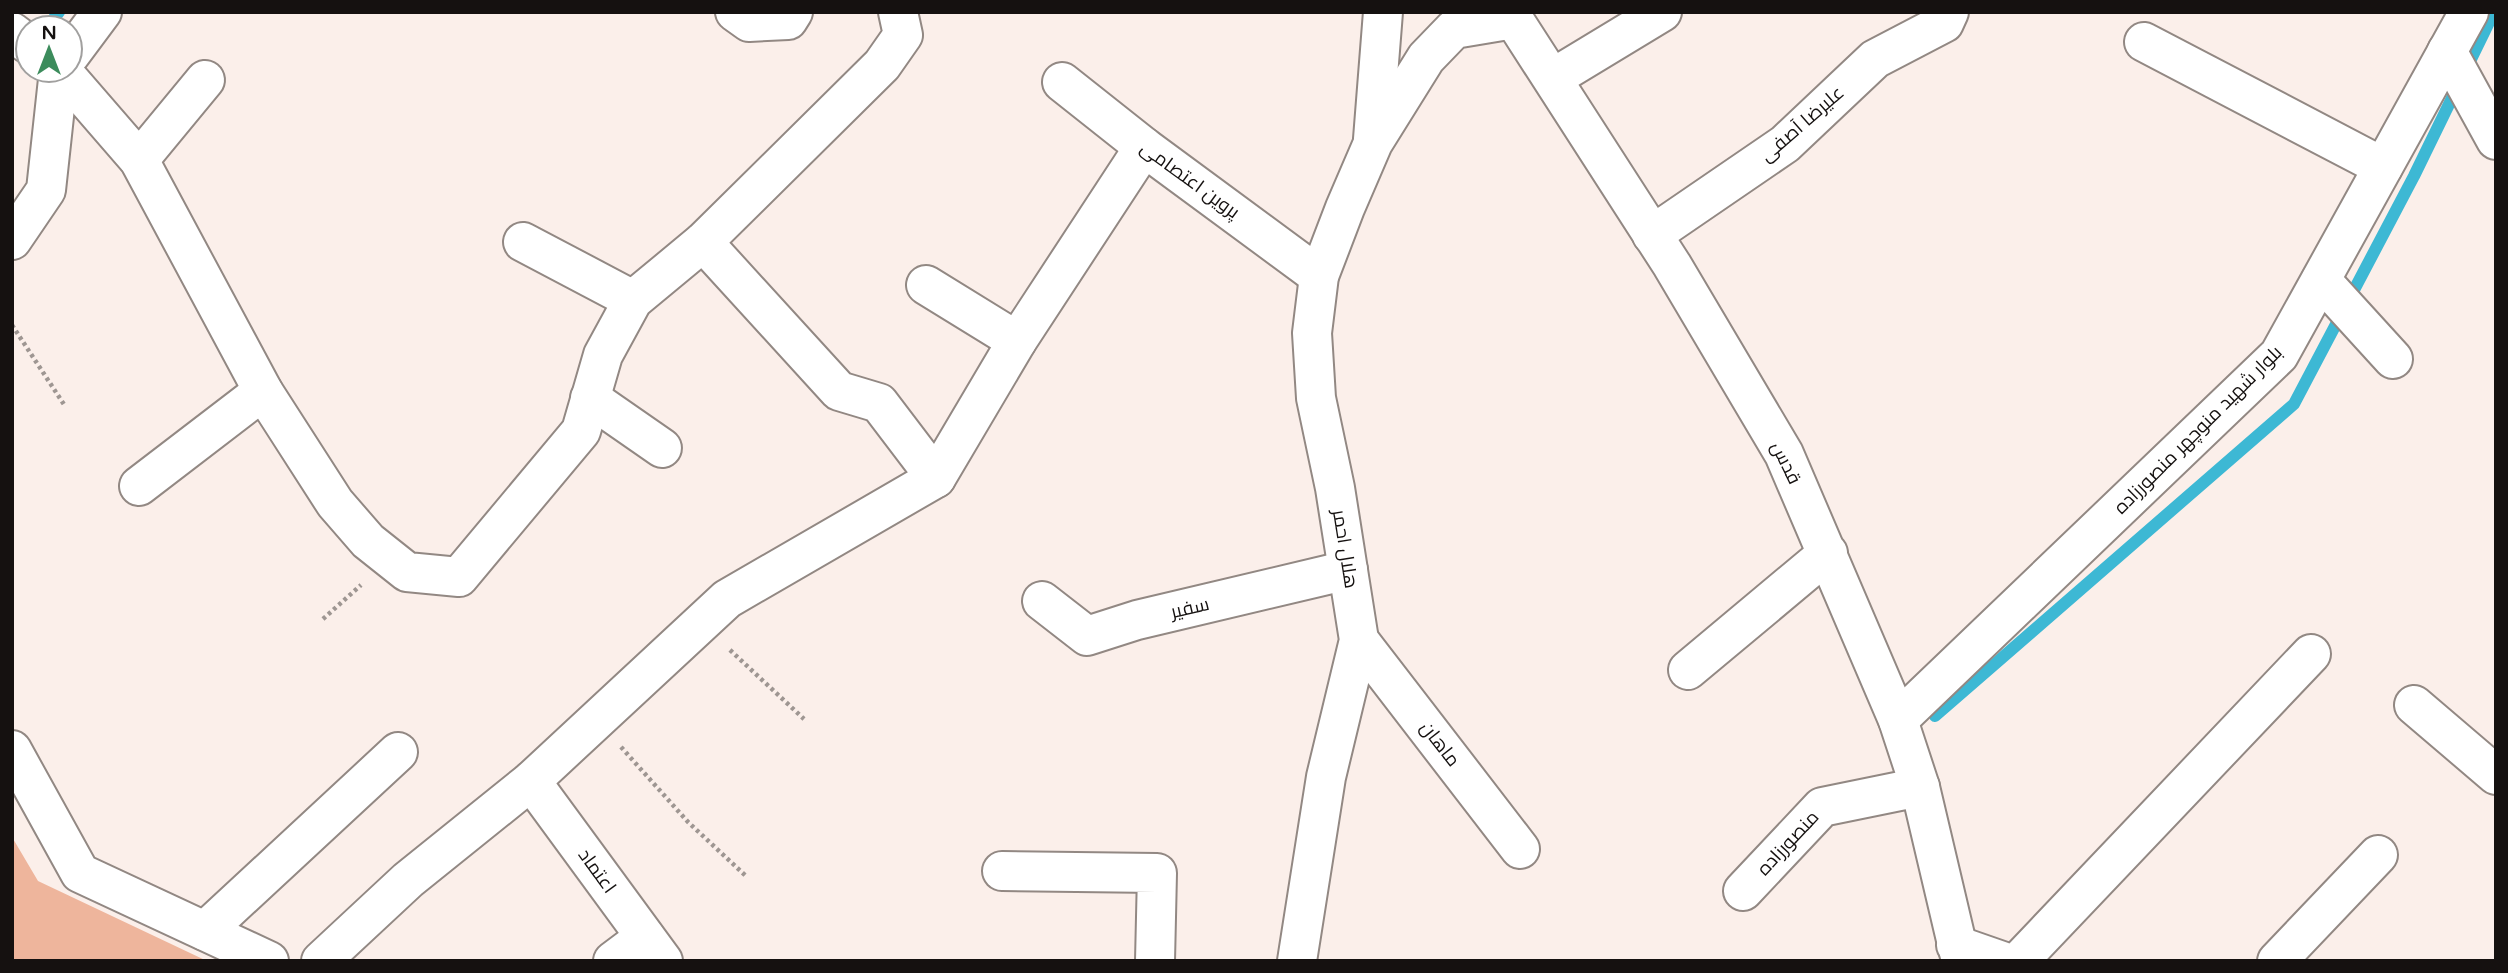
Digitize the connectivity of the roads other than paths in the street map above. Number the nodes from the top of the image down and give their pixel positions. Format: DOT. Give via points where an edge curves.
graph roads {
  1 [pos="102,12"];
  2 [pos="735,12"];
  3 [pos="793,12"];
  4 [pos="898,12"];
  5 [pos="1383,12"];
  6 [pos="1662,12"];
  7 [pos="1949,12"];
  8 [pos="2469,12"];
  9 [pos="1511,16"];
  10 [pos="84,36"];
  11 [pos="2144,41"];
  12 [pos="2457,69"];
  13 [pos="1553,78"];
  14 [pos="205,80"];
  15 [pos="1062,82"];
  16 [pos="58,84"];
  17 [pos="72,84"];
  18 [pos="2496,140"];
  19 [pos="1373,143"];
  20 [pos="1144,147"];
  21 [pos="139,160"];
  22 [pos="2384,167"];
  23 [pos="1652,235"];
  24 [pos="12,240"];
  25 [pos="523,242"];
  26 [pos="703,242"];
  27 [pos="1319,276"];
  28 [pos="926,285"];
  29 [pos="2337,297"];
  30 [pos="633,300"];
  31 [pos="1017,341"];
  32 [pos="2393,359"];
  33 [pos="263,391"];
  34 [pos="590,398"];
  35 [pos="662,448"];
  36 [pos="936,478"];
  37 [pos="139,486"];
  38 [pos="1828,553"];
  39 [pos="1348,570"];
  40 [pos="1042,601"];
  41 [pos="1359,640"];
  42 [pos="2311,654"];
  43 [pos="1688,670"];
  44 [pos="2414,705"];
  45 [pos="1898,720"];
  46 [pos="12,750"];
  47 [pos="398,751"];
  48 [pos="2496,775"];
  49 [pos="531,781"];
  50 [pos="1920,788"];
  51 [pos="1520,849"];
  52 [pos="2378,855"];
  53 [pos="1002,871"];
  54 [pos="1743,891"];
  55 [pos="205,931"];
  56 [pos="654,949"];
  57 [pos="1958,953"];
  58 [pos="269,961"];
  59 [pos="321,961"];
  60 [pos="613,961"];
  61 [pos="1155,961"];
  62 [pos="1297,961"];
  63 [pos="2002,961"];
  64 [pos="2020,961"];
  65 [pos="2277,961"];
  1 -- 10 [label="street"];
  2 -- 3 [label="street" via="749,22 788,20"];
  4 -- 26 [label="street" via="903,35 882,65"];
  5 -- 19 [label="street"];
  6 -- 13 [label="street"];
  7 -- 23 [label="street, علیرضا آصفی" via="1944,23 1875,60 1785,144"];
  8 -- 12 [label="street, بلوار شهید منوچهر منصورزاده"];
  9 -- 13 [label="street, قدس"];
  9 -- 19 [label="street" via="1454,29 1426,58"];
  11 -- 22 [label="street"];
  12 -- 18 [label="street"];
  12 -- 22 [label="street, بلوار شهید منوچهر منصورزاده"];
  13 -- 23 [label="street, قدس"];
  14 -- 21 [label="street"];
  15 -- 20 [label="street, پروین اعتصامی"];
  16 -- 24 [label="street" via="46,190"];
  17 -- 21 [label="street"];
  19 -- 27 [label="street, هلال احمر"];
  20 -- 27 [label="street, پروین اعتصامی"];
  20 -- 31 [label="street"];
  21 -- 33 [label="street"];
  22 -- 29 [label="street, بلوار شهید منوچهر منصورزاده"];
  23 -- 38 [label="street, قدس" via="1784,454"];
  25 -- 30 [label="street"];
  26 -- 30 [label="street"];
  26 -- 36 [label="street" via="839,391 879,403"];
  27 -- 39 [label="street, هلال احمر" via="1312,333 1316,398"];
  28 -- 31 [label="street"];
  29 -- 32 [label="street"];
  29 -- 45 [label="street, بلوار شهید منوچهر منصورزاده"];
  30 -- 34 [label="street" via="603,355"];
  31 -- 36 [label="street"];
  33 -- 34 [label="street" via="335,503 368,541 407,572 459,577 581,431"];
  33 -- 37 [label="street"];
  34 -- 35 [label="street"];
  36 -- 49 [label="street" via="727,599"];
  38 -- 43 [label="street"];
  38 -- 45 [label="street, قدس"];
  39 -- 40 [label="street, سفیر" via="1087,636"];
  39 -- 41 [label="street, هلال احمر"];
  41 -- 51 [label="street, ماهان"];
  41 -- 62 [label="street, هلال احمر" via="1326,776"];
  42 -- 64 [label="street"];
  44 -- 48 [label="street"];
  45 -- 50 [label="street, قدس"];
  46 -- 55 [label="street" via="80,873"];
  47 -- 55 [label="street"];
  49 -- 56 [label="street, اعتماد"];
  49 -- 59 [label="street" via="408,880"];
  50 -- 54 [label="street, منصورزاده" via="1822,807"];
  50 -- 57 [label="street, قدس"];
  52 -- 65 [label="street"];
  53 -- 61 [label="street" via="1157,873"];
  55 -- 58 [label="street"];
  56 -- 60 [label="street"];
  57 -- 63 [label="street"];
}
